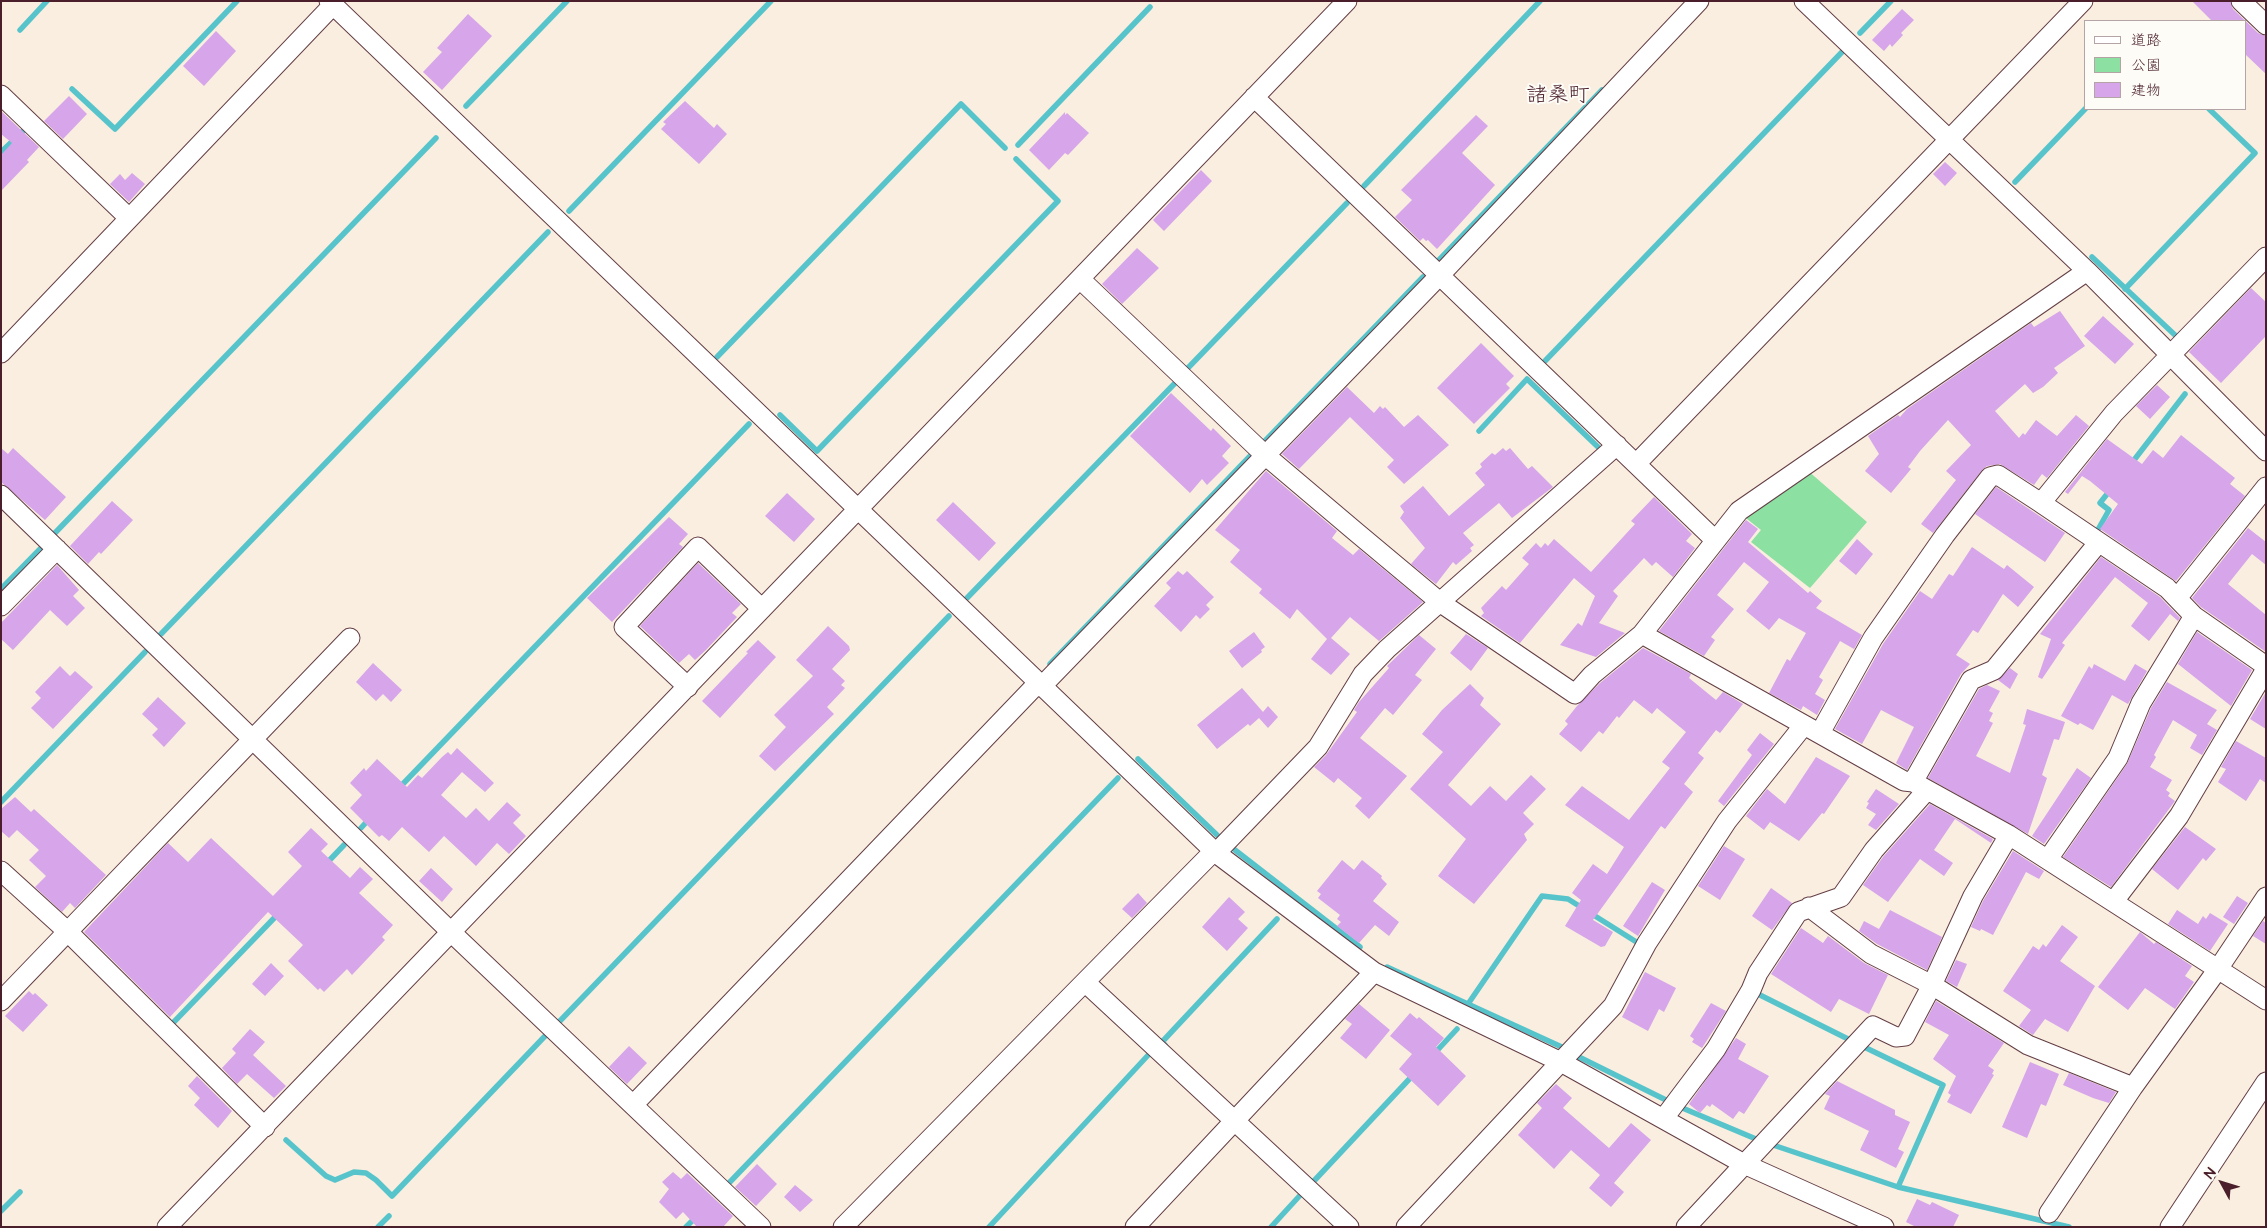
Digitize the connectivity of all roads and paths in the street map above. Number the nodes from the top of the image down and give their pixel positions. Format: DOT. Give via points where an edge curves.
graph roads {
  1 [pos="1347,1"];
  2 [pos="1699,1"];
  3 [pos="1804,1"];
  4 [pos="2082,1"];
  5 [pos="2241,1"];
  6 [pos="331,3"];
  7 [pos="2266,25"];
  8 [pos="1,95"];
  9 [pos="1254,97"];
  10 [pos="1949,140"];
  11 [pos="129,218"];
  12 [pos="2266,257"];
  13 [pos="2087,271"];
  14 [pos="1440,275"];
  15 [pos="1080,279"];
  16 [pos="1,353"];
  17 [pos="2172,355"];
  18 [pos="1617,446"];
  19 [pos="2266,450"];
  20 [pos="1265,455"];
  21 [pos="1636,464"];
  22 [pos="2266,487"];
  23 [pos="1,496"];
  24 [pos="2041,503"];
  25 [pos="858,510"];
  26 [pos="1714,540"];
  27 [pos="2099,542"];
  28 [pos="57,549"];
  29 [pos="2178,597"];
  30 [pos="1441,603"];
  31 [pos="1,606"];
  32 [pos="762,609"];
  33 [pos="2194,616"];
  34 [pos="1642,634"];
  35 [pos="350,638"];
  36 [pos="2266,668"];
  37 [pos="1039,685"];
  38 [pos="688,687"];
  39 [pos="1812,729"];
  40 [pos="254,738"];
  41 [pos="1920,786"];
  42 [pos="2009,835"];
  43 [pos="1215,852"];
  44 [pos="2048,859"];
  45 [pos="1,871"];
  46 [pos="2266,897"];
  47 [pos="2114,901"];
  48 [pos="1809,907"];
  49 [pos="67,931"];
  50 [pos="452,933"];
  51 [pos="2218,969"];
  52 [pos="1374,972"];
  53 [pos="1086,983"];
  54 [pos="1932,985"];
  55 [pos="2266,1000"];
  56 [pos="1,1001"];
  57 [pos="1561,1062"];
  58 [pos="2266,1082"];
  59 [pos="2133,1087"];
  60 [pos="634,1104"];
  61 [pos="1664,1118"];
  62 [pos="1234,1120"];
  63 [pos="265,1126"];
  64 [pos="1744,1164"];
  65 [pos="2049,1213"];
  66 [pos="167,1227"];
  67 [pos="761,1227"];
  68 [pos="843,1227"];
  69 [pos="1135,1227"];
  70 [pos="1349,1227"];
  71 [pos="1406,1227"];
  72 [pos="1686,1227"];
  73 [pos="1884,1227"];
  74 [pos="2170,1227"];
  1 -- 9 [label="street"];
  2 -- 14 [label="street"];
  3 -- 10 [label="street"];
  4 -- 10 [label="street"];
  5 -- 7 [label="street"];
  6 -- 11 [label="street"];
  6 -- 25 [label="street"];
  8 -- 11 [label="street"];
  9 -- 14 [label="street"];
  9 -- 15 [label="street"];
  10 -- 13 [label="street"];
  10 -- 21 [label="street"];
  11 -- 16 [label="street"];
  12 -- 17 [label="street"];
  13 -- 17 [label="street"];
  13 -- 26 [label="street" via="1738,511"];
  14 -- 18 [label="street"];
  14 -- 20 [label="street"];
  15 -- 20 [label="street"];
  15 -- 25 [label="street"];
  17 -- 19 [label="street"];
  17 -- 24 [label="street" via="2114,413"];
  18 -- 21 [label="street"];
  18 -- 30 [label="street"];
  20 -- 30 [label="street"];
  20 -- 37 [label="street"];
  21 -- 26 [label="street"];
  22 -- 29 [label="street"];
  23 -- 28 [label="street"];
  24 -- 27 [label="street"];
  24 -- 39 [label="street" via="1998,475 1990,477 1945,535"];
  25 -- 32 [label="street"];
  25 -- 37 [label="street"];
  26 -- 34 [label="street"];
  27 -- 29 [label="street"];
  27 -- 41 [label="street" via="1994,670 1971,680"];
  28 -- 31 [label="street"];
  28 -- 40 [label="street"];
  29 -- 33 [label="street"];
  30 -- 34 [label="street" via="1574,694"];
  30 -- 43 [label="street" via="1386,649 1363,674 1318,747"];
  32 -- 38 [label="street"];
  32 -- 38 [label="street" via="698,547 624,626"];
  33 -- 36 [label="street"];
  33 -- 44 [label="street" via="2141,703 2118,758"];
  34 -- 39 [label="street"];
  35 -- 40 [label="street"];
  36 -- 47 [label="street" via="2179,816"];
  37 -- 43 [label="street"];
  37 -- 60 [label="street"];
  38 -- 50 [label="street"];
  39 -- 41 [label="street" via="1904,781"];
  39 -- 57 [label="street" via="1727,822 1647,943 1613,1006"];
  40 -- 49 [label="street"];
  40 -- 50 [label="street"];
  41 -- 42 [label="street"];
  41 -- 48 [label="street" via="1841,897"];
  42 -- 44 [label="street"];
  42 -- 54 [label="street" via="1973,896"];
  43 -- 52 [label="street"];
  43 -- 53 [label="street"];
  44 -- 47 [label="street"];
  45 -- 49 [label="street"];
  46 -- 51 [label="street"];
  47 -- 51 [label="street"];
  48 -- 54 [label="street" via="1871,954"];
  48 -- 61 [label="street" via="1798,912 1758,973 1716,1049"];
  49 -- 56 [label="street"];
  49 -- 63 [label="street"];
  50 -- 60 [label="street"];
  50 -- 63 [label="street"];
  51 -- 55 [label="street"];
  51 -- 59 [label="street"];
  52 -- 57 [label="street"];
  52 -- 62 [label="street"];
  53 -- 62 [label="street"];
  53 -- 68 [label="street"];
  54 -- 59 [label="street" via="2028,1045"];
  54 -- 64 [label="street" via="1905,1036 1896,1037 1872,1026"];
  57 -- 61 [label="street"];
  57 -- 71 [label="street"];
  58 -- 74 [label="street"];
  59 -- 65 [label="street"];
  60 -- 67 [label="street"];
  61 -- 64 [label="street"];
  62 -- 69 [label="street"];
  62 -- 70 [label="street"];
  63 -- 66 [label="street"];
  64 -- 72 [label="street"];
  64 -- 73 [label="street"];
}
